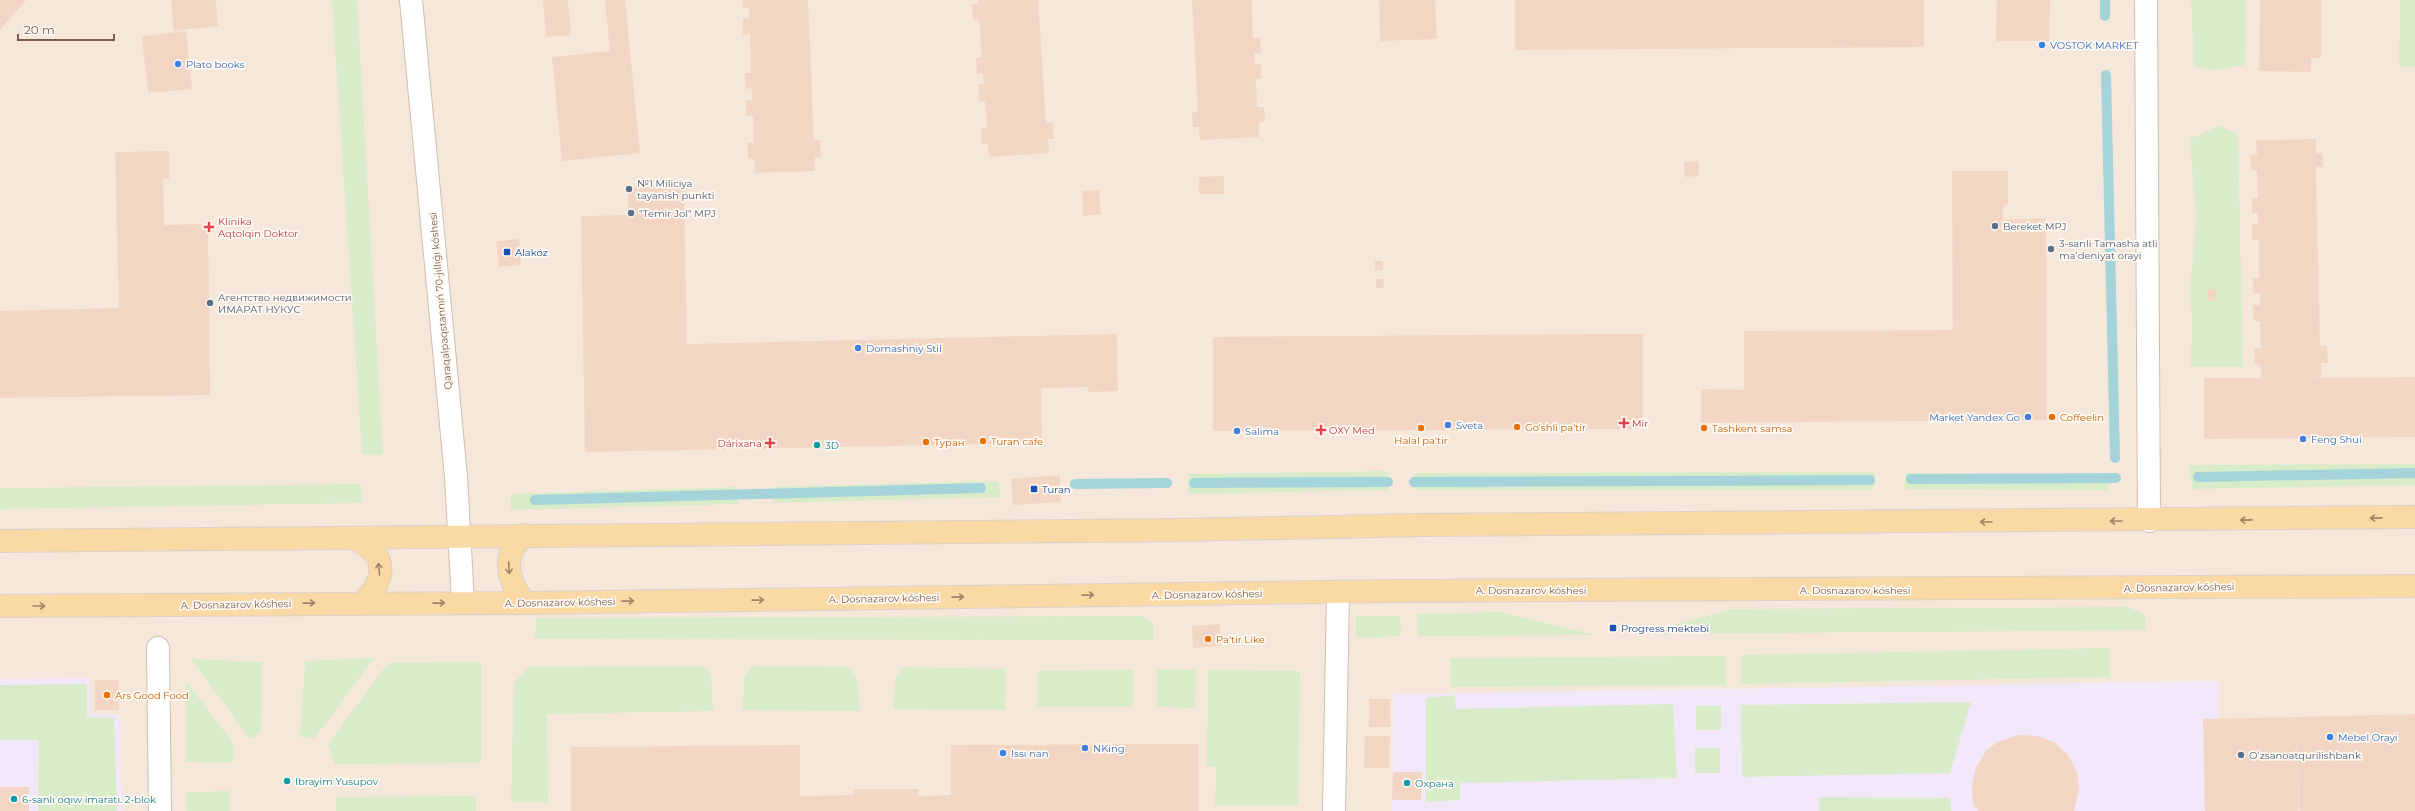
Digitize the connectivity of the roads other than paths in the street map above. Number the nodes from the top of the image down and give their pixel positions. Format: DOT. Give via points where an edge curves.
graph roads {
  1 [pos="412,0"];
  2 [pos="2146,0"];
  3 [pos="2415,517"];
  4 [pos="2149,521"];
  5 [pos="524,535"];
  6 [pos="460,536"];
  7 [pos="354,538"];
  8 [pos="0,541"];
  9 [pos="2415,586"];
  10 [pos="1338,592"];
  11 [pos="363,602"];
  12 [pos="463,602"];
  13 [pos="524,603"];
  14 [pos="0,606"];
  15 [pos="158,648"];
  16 [pos="160,811"];
  17 [pos="1334,811"];
  1 -- 6 [label="street, Qaraqalpaqstannıń 70-jıllıǵı kóshesi"];
  2 -- 4 [label="street"];
  3 -- 4 [label="main road, one-way"];
  4 -- 5 [label="main road, one-way" via="1424,525 1180,530"];
  5 -- 6 [label="main road"];
  5 -- 13 [label="main road, one-way" via="513,545 509,560 510,576 515,590"];
  6 -- 7 [label="main road"];
  6 -- 12 [label="street, Qaraqalpaqstannıń 70-jıllıǵı kóshesi"];
  7 -- 8 [label="main road"];
  11 -- 7 [label="main road, one-way" via="376,590 380,575 378,562 372,550"];
  9 -- 10 [label="main road, A. Dosnazarov kóshesi"];
  13 -- 10 [label="main road, A. Dosnazarov kóshesi, one-way"];
  10 -- 17 [label="street"];
  11 -- 12 [label="main road, A. Dosnazarov kóshesi, one-way"];
  14 -- 11 [label="main road, A. Dosnazarov kóshesi, one-way"];
  12 -- 13 [label="main road, A. Dosnazarov kóshesi"];
  15 -- 16 [label="street"];
}
